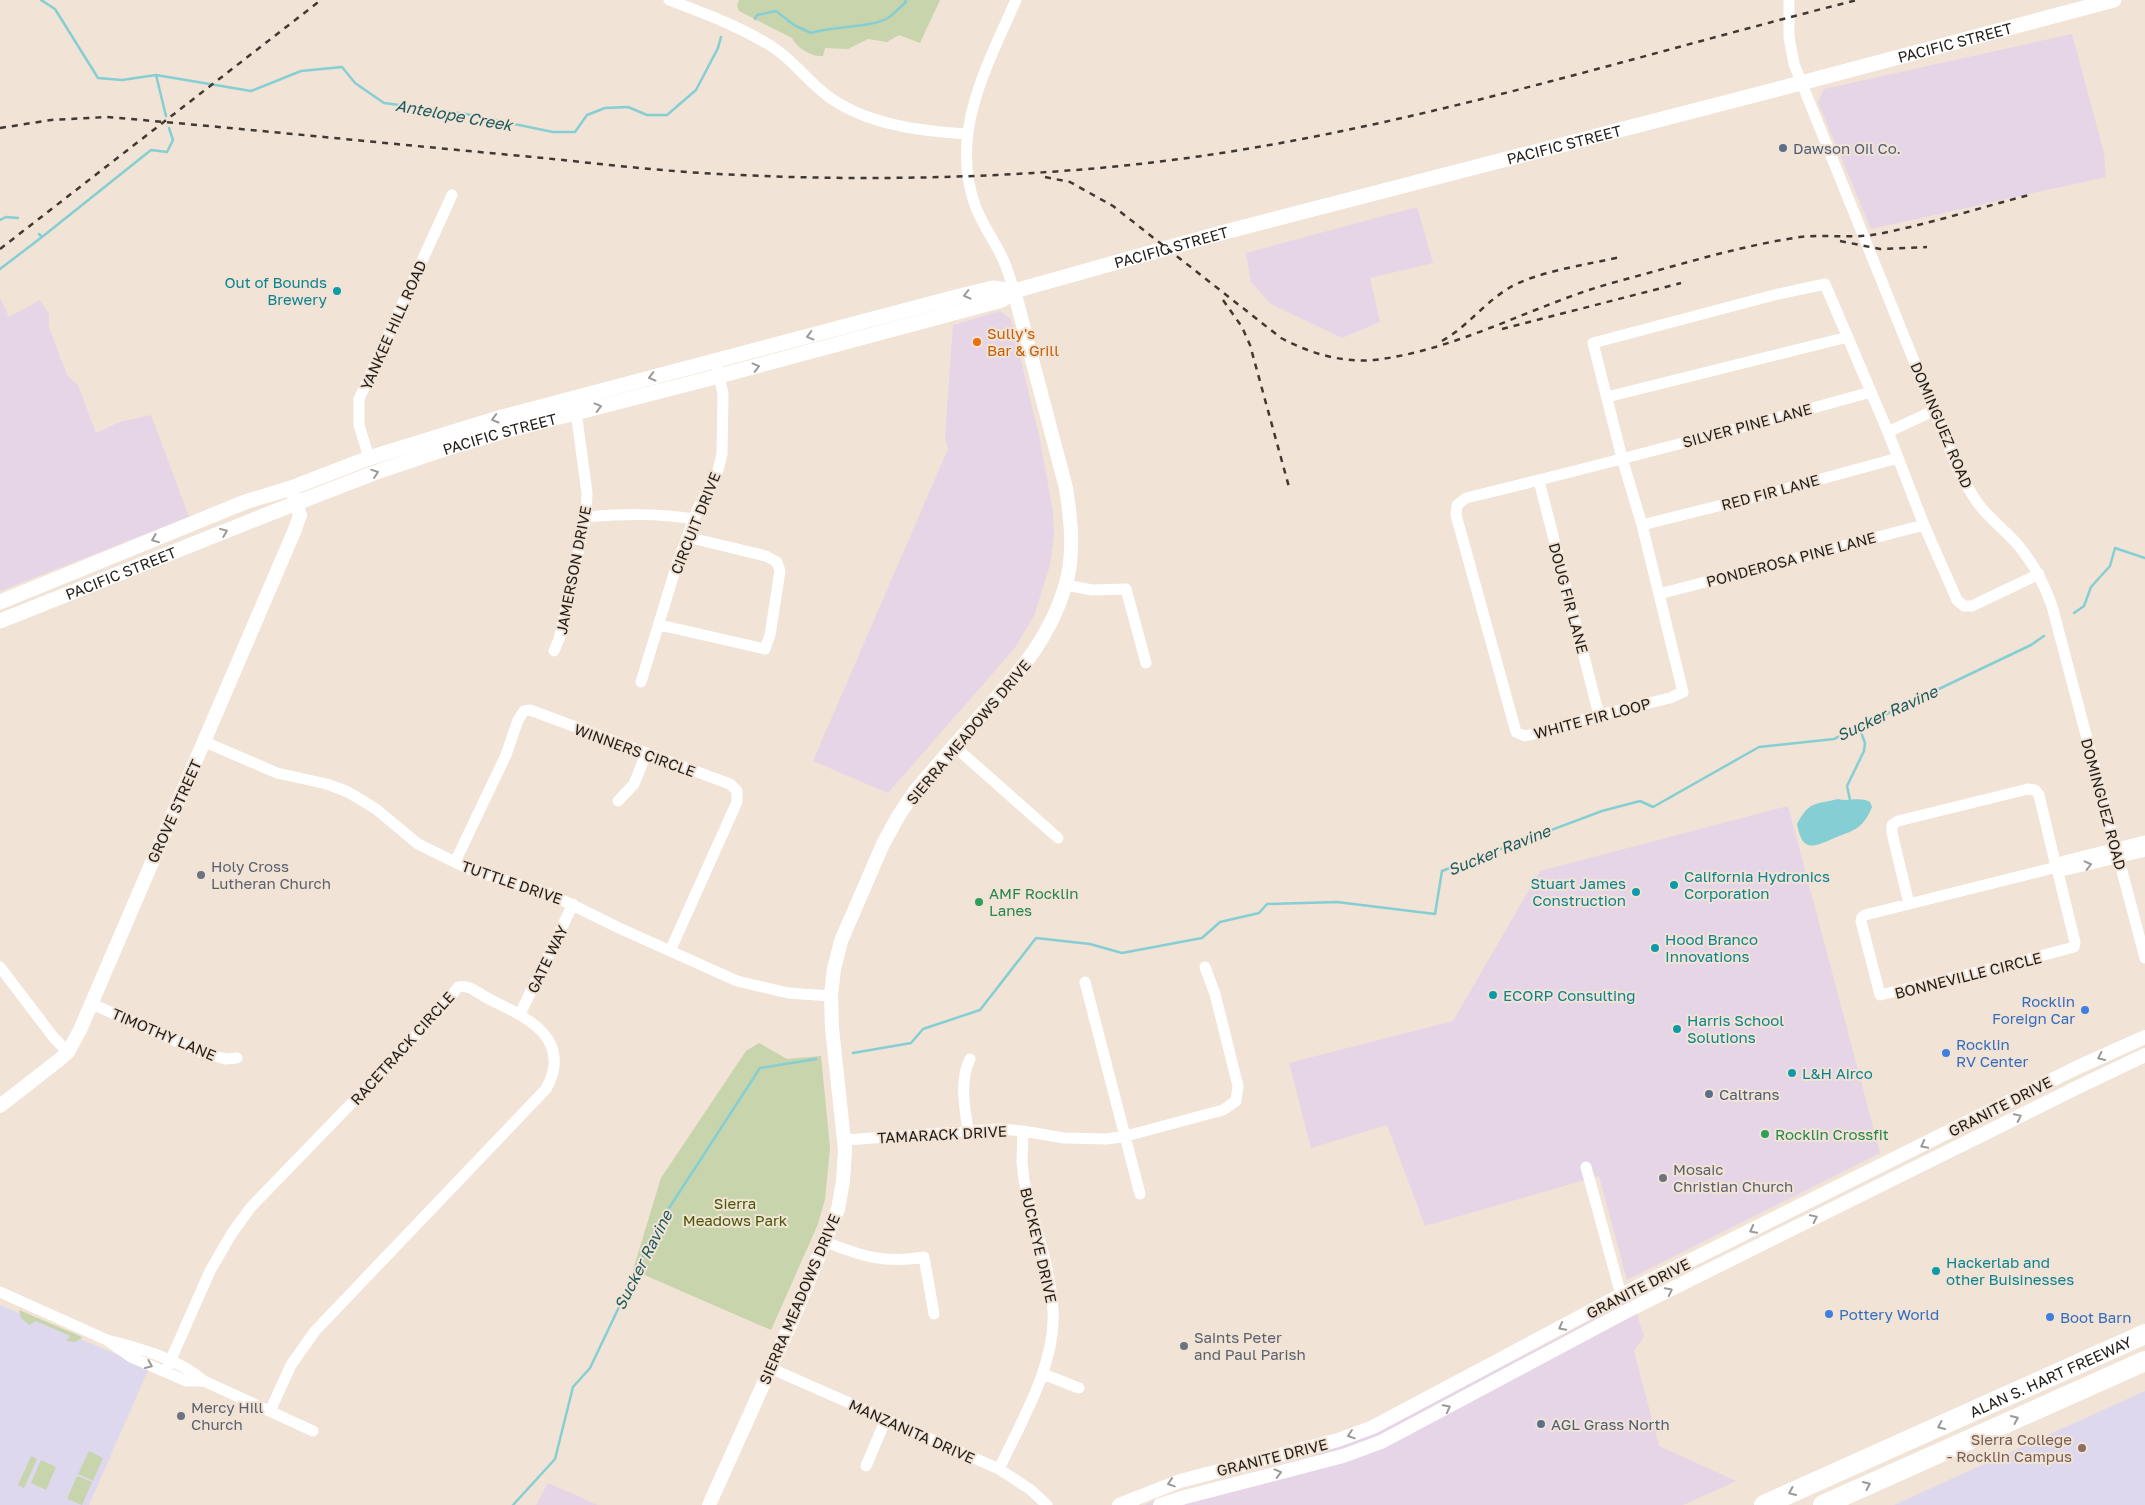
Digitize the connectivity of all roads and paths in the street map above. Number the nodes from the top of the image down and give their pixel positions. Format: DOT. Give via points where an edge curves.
graph roads {
  1 [pos="668,0"];
  2 [pos="1016,0"];
  3 [pos="1789,0"];
  4 [pos="2114,0"];
  5 [pos="1801,84"];
  6 [pos="967,134"];
  7 [pos="452,195"];
  8 [pos="1014,291"];
  9 [pos="1848,337"];
  10 [pos="716,360"];
  11 [pos="720,376"];
  12 [pos="1871,392"];
  13 [pos="1607,397"];
  14 [pos="574,398"];
  15 [pos="1935,410"];
  16 [pos="577,413"];
  17 [pos="1888,432"];
  18 [pos="369,458"];
  19 [pos="1622,458"];
  20 [pos="1898,458"];
  21 [pos="1539,481"];
  22 [pos="291,488"];
  23 [pos="296,504"];
  24 [pos="586,518"];
  25 [pos="694,519"];
  26 [pos="199,521"];
  27 [pos="1642,525"];
  28 [pos="1924,525"];
  29 [pos="687,537"];
  30 [pos="158,559"];
  31 [pos="2039,574"];
  32 [pos="1066,585"];
  33 [pos="37,587"];
  34 [pos="79,588"];
  35 [pos="1659,594"];
  36 [pos="0,602"];
  37 [pos="0,621"];
  38 [pos="660,625"];
  39 [pos="554,651"];
  40 [pos="1146,664"];
  41 [pos="641,682"];
  42 [pos="1599,715"];
  43 [pos="205,742"];
  44 [pos="954,746"];
  45 [pos="646,754"];
  46 [pos="618,801"];
  47 [pos="1058,838"];
  48 [pos="2145,841"];
  49 [pos="2145,851"];
  50 [pos="2117,853"];
  51 [pos="455,862"];
  52 [pos="2057,867"];
  53 [pos="573,904"];
  54 [pos="1909,904"];
  55 [pos="670,951"];
  56 [pos="2145,958"];
  57 [pos="0,967"];
  58 [pos="1205,967"];
  59 [pos="1085,982"];
  60 [pos="831,996"];
  61 [pos="92,1004"];
  62 [pos="520,1014"];
  63 [pos="2145,1037"];
  64 [pos="68,1052"];
  65 [pos="2145,1055"];
  66 [pos="237,1058"];
  67 [pos="970,1059"];
  68 [pos="0,1106"];
  69 [pos="968,1131"];
  70 [pos="1023,1131"];
  71 [pos="1126,1136"];
  72 [pos="845,1140"];
  73 [pos="1586,1167"];
  74 [pos="1140,1194"];
  75 [pos="826,1242"];
  76 [pos="0,1292"];
  77 [pos="1621,1296"];
  78 [pos="1625,1312"];
  79 [pos="934,1314"];
  80 [pos="2145,1334"];
  81 [pos="107,1340"];
  82 [pos="2145,1361"];
  83 [pos="169,1364"];
  84 [pos="770,1368"];
  85 [pos="1042,1374"];
  86 [pos="204,1381"];
  87 [pos="1078,1388"];
  88 [pos="270,1411"];
  89 [pos="886,1419"];
  90 [pos="313,1431"];
  91 [pos="866,1466"];
  92 [pos="999,1469"];
  93 [pos="709,1505"];
  94 [pos="1046,1505"];
  95 [pos="1119,1505"];
  96 [pos="1160,1505"];
  97 [pos="1764,1505"];
  98 [pos="1823,1505"];
  1 -- 6 [label="street" via="767,43 830,98 856,112 908,127"];
  2 -- 6 [label="street" via="980,83"];
  3 -- 5 [label="street, DOMINGUEZ ROAD" via="1792,58"];
  4 -- 5 [label="main road, PACIFIC STREET"];
  5 -- 8 [label="main road, PACIFIC STREET" via="1221,233"];
  5 -- 15 [label="street, DOMINGUEZ ROAD"];
  6 -- 8 [label="street" via="971,190 984,226 1006,264"];
  7 -- 18 [label="street, YANKEE HILL ROAD" via="359,399 359,425"];
  8 -- 10 [label="main road, PACIFIC STREET, one-way" via="993,288"];
  11 -- 8 [label="main road, PACIFIC STREET, one-way" via="996,302"];
  8 -- 32 [label="street, SIERRA MEADOWS DRIVE" via="1066,488 1070,517"];
  9 -- 12 [label="street"];
  9 -- 13 [label="street"];
  9 -- 13 [label="street" via="1825,284 1778,294 1593,343"];
  10 -- 11 [label="street, CIRCUIT DRIVE"];
  10 -- 14 [label="main road, PACIFIC STREET, one-way"];
  16 -- 11 [label="main road, PACIFIC STREET, one-way"];
  11 -- 25 [label="street, CIRCUIT DRIVE" via="723,394 722,454 717,474"];
  12 -- 17 [label="street"];
  12 -- 19 [label="street, SILVER PINE LANE"];
  13 -- 19 [label="street"];
  14 -- 16 [label="street, JAMERSON DRIVE"];
  14 -- 18 [label="main road, PACIFIC STREET, one-way" via="452,431"];
  15 -- 17 [label="street"];
  15 -- 31 [label="street, DOMINGUEZ ROAD" via="1966,484 1980,506 2017,544"];
  23 -- 16 [label="main road, PACIFIC STREET, one-way" via="448,448"];
  16 -- 24 [label="street, JAMERSON DRIVE" via="587,493"];
  17 -- 20 [label="street"];
  18 -- 22 [label="main road, PACIFIC STREET"];
  19 -- 21 [label="street, WHITE FIR LOOP"];
  19 -- 27 [label="street, WHITE FIR LOOP"];
  20 -- 27 [label="street, RED FIR LANE"];
  20 -- 28 [label="street"];
  21 -- 42 [label="street, DOUG FIR LANE"];
  21 -- 42 [label="street, WHITE FIR LOOP" via="1466,498 1457,505 1456,515 1516,732 1525,736"];
  22 -- 23 [label="street, GROVE STREET"];
  22 -- 26 [label="main road, PACIFIC STREET"];
  30 -- 23 [label="main road, PACIFIC STREET, one-way"];
  23 -- 43 [label="street, GROVE STREET" via="300,515 294,532"];
  24 -- 25 [label="street" via="635,513"];
  24 -- 39 [label="street, JAMERSON DRIVE"];
  25 -- 29 [label="street, CIRCUIT DRIVE"];
  26 -- 30 [label="main road" via="194,533"];
  26 -- 33 [label="main road, PACIFIC STREET, one-way"];
  27 -- 35 [label="street, WHITE FIR LOOP"];
  28 -- 31 [label="street" via="1957,600 1964,606 1972,606"];
  28 -- 35 [label="street, PONDEROSA PINE LANE"];
  29 -- 38 [label="street, CIRCUIT DRIVE"];
  29 -- 38 [label="street" via="766,556 777,562 780,571 770,635 765,649"];
  30 -- 34 [label="main road, PACIFIC STREET"];
  31 -- 50 [label="street, DOMINGUEZ ROAD" via="2052,606"];
  32 -- 40 [label="street" via="1092,590 1126,589"];
  32 -- 44 [label="street, SIERRA MEADOWS DRIVE" via="1052,621 1029,660"];
  33 -- 34 [label="main road" via="45,590"];
  33 -- 36 [label="main road, PACIFIC STREET"];
  34 -- 37 [label="main road, PACIFIC STREET"];
  35 -- 42 [label="street, WHITE FIR LOOP" via="1683,692"];
  38 -- 41 [label="street, CIRCUIT DRIVE"];
  43 -- 51 [label="street, TUTTLE DRIVE" via="277,773 348,792 376,809 418,844"];
  43 -- 61 [label="street, GROVE STREET"];
  44 -- 47 [label="street"];
  44 -- 60 [label="street, SIERRA MEADOWS DRIVE" via="915,791 883,844 842,941"];
  45 -- 46 [label="street" via="634,784"];
  45 -- 51 [label="street, WINNERS CIRCLE" via="530,710 524,711"];
  45 -- 55 [label="street, WINNERS CIRCLE" via="730,784 738,796"];
  48 -- 50 [label="street"];
  49 -- 50 [label="street"];
  50 -- 52 [label="street, BONNEVILLE CIRCLE" via="2064,861"];
  50 -- 56 [label="street, DOMINGUEZ ROAD"];
  51 -- 53 [label="street, TUTTLE DRIVE" via="492,878 538,889"];
  52 -- 54 [label="street, BONNEVILLE CIRCLE"];
  52 -- 54 [label="street" via="2035,790 1907,818 1892,825 1892,833"];
  52 -- 54 [label="street, BONNEVILLE CIRCLE" via="2074,947 1880,995 1860,921 1865,915"];
  53 -- 55 [label="street, TUTTLE DRIVE"];
  53 -- 62 [label="street, GATE WAY"];
  55 -- 60 [label="street, TUTTLE DRIVE" via="737,981 788,993"];
  57 -- 64 [label="street"];
  58 -- 71 [label="street, TAMARACK DRIVE" via="1236,1074 1236,1101 1223,1110"];
  59 -- 71 [label="street"];
  60 -- 72 [label="street, SIERRA MEADOWS DRIVE"];
  61 -- 64 [label="street, GROVE STREET"];
  61 -- 66 [label="street, TIMOTHY LANE" via="203,1053 226,1059"];
  62 -- 83 [label="street, RACETRACK CIRCLE" via="467,986 458,987 374,1080 251,1207 210,1271"];
  62 -- 88 [label="street, RACETRACK CIRCLE" via="541,1028 550,1045 554,1064 546,1089 315,1331 293,1361"];
  63 -- 77 [label="street, GRANITE DRIVE, one-way" via="2076,1068"];
  64 -- 68 [label="street, GROVE STREET"];
  78 -- 65 [label="street, GRANITE DRIVE, one-way"];
  67 -- 69 [label="street" via="963,1086"];
  69 -- 70 [label="street, TAMARACK DRIVE"];
  69 -- 72 [label="street, TAMARACK DRIVE"];
  70 -- 71 [label="street, TAMARACK DRIVE" via="1085,1140"];
  70 -- 85 [label="street, BUCKEYE DRIVE" via="1024,1180 1053,1310 1051,1342"];
  71 -- 74 [label="street"];
  72 -- 75 [label="street, SIERRA MEADOWS DRIVE" via="841,1195"];
  73 -- 77 [label="street"];
  75 -- 79 [label="street" via="874,1258 924,1258"];
  75 -- 84 [label="street, SIERRA MEADOWS DRIVE"];
  76 -- 81 [label="street"];
  77 -- 78 [label="street"];
  77 -- 95 [label="street, GRANITE DRIVE, one-way" via="1373,1427 1338,1440 1180,1481"];
  96 -- 78 [label="street, GRANITE DRIVE, one-way" via="1343,1456 1380,1442"];
  80 -- 97 [label="highway, ALAN S. HART FREEWAY, one-way"];
  81 -- 83 [label="street" via="136,1347"];
  81 -- 86 [label="street, one-way" via="131,1357 186,1381"];
  98 -- 82 [label="highway, ALAN S. HART FREEWAY, one-way"];
  83 -- 86 [label="street" via="192,1371"];
  84 -- 89 [label="street, MANZANITA DRIVE"];
  84 -- 93 [label="street, SIERRA MEADOWS DRIVE"];
  85 -- 87 [label="street"];
  85 -- 92 [label="street, BUCKEYE DRIVE"];
  86 -- 88 [label="street"];
  88 -- 90 [label="street"];
  89 -- 91 [label="street"];
  89 -- 92 [label="street, MANZANITA DRIVE"];
  92 -- 94 [label="street, MANZANITA DRIVE" via="1031,1490"];
}
